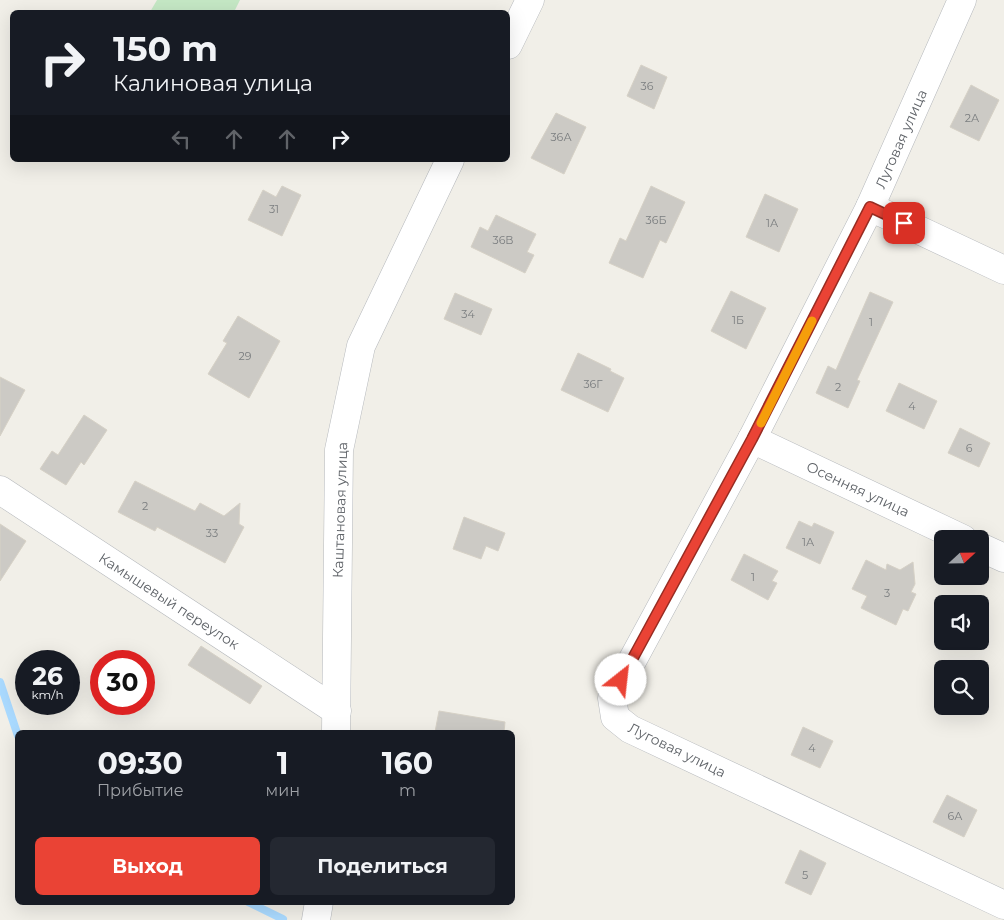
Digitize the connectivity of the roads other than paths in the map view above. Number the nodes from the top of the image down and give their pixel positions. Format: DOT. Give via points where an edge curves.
graph roads {
  1 [pos="530,0"];
  2 [pos="962,0"];
  3 [pos="510,41"];
  4 [pos="449,162"];
  5 [pos="870,207"];
  6 [pos="1004,270"];
  7 [pos="752,439"];
  8 [pos="0,490"];
  9 [pos="944,530"];
  10 [pos="989,551"];
  11 [pos="1004,558"];
  12 [pos="337,722"];
  13 [pos="318,905"];
  14 [pos="1004,905"];
  15 [pos="316,920"];
  1 -- 3 [label="street"];
  2 -- 5 [label="street, Луговая улица"];
  4 -- 12 [label="street, Каштановая улица" via="360,346 339,450"];
  5 -- 6 [label="street"];
  5 -- 7 [label="street, Луговая улица"];
  7 -- 9 [label="street, Осенняя улица"];
  7 -- 14 [label="street, Луговая улица" via="612,698 615,717 630,729"];
  8 -- 12 [label="street, Камышевый переулок"];
  10 -- 11 [label="street"];
  13 -- 15 [label="street"];
}
